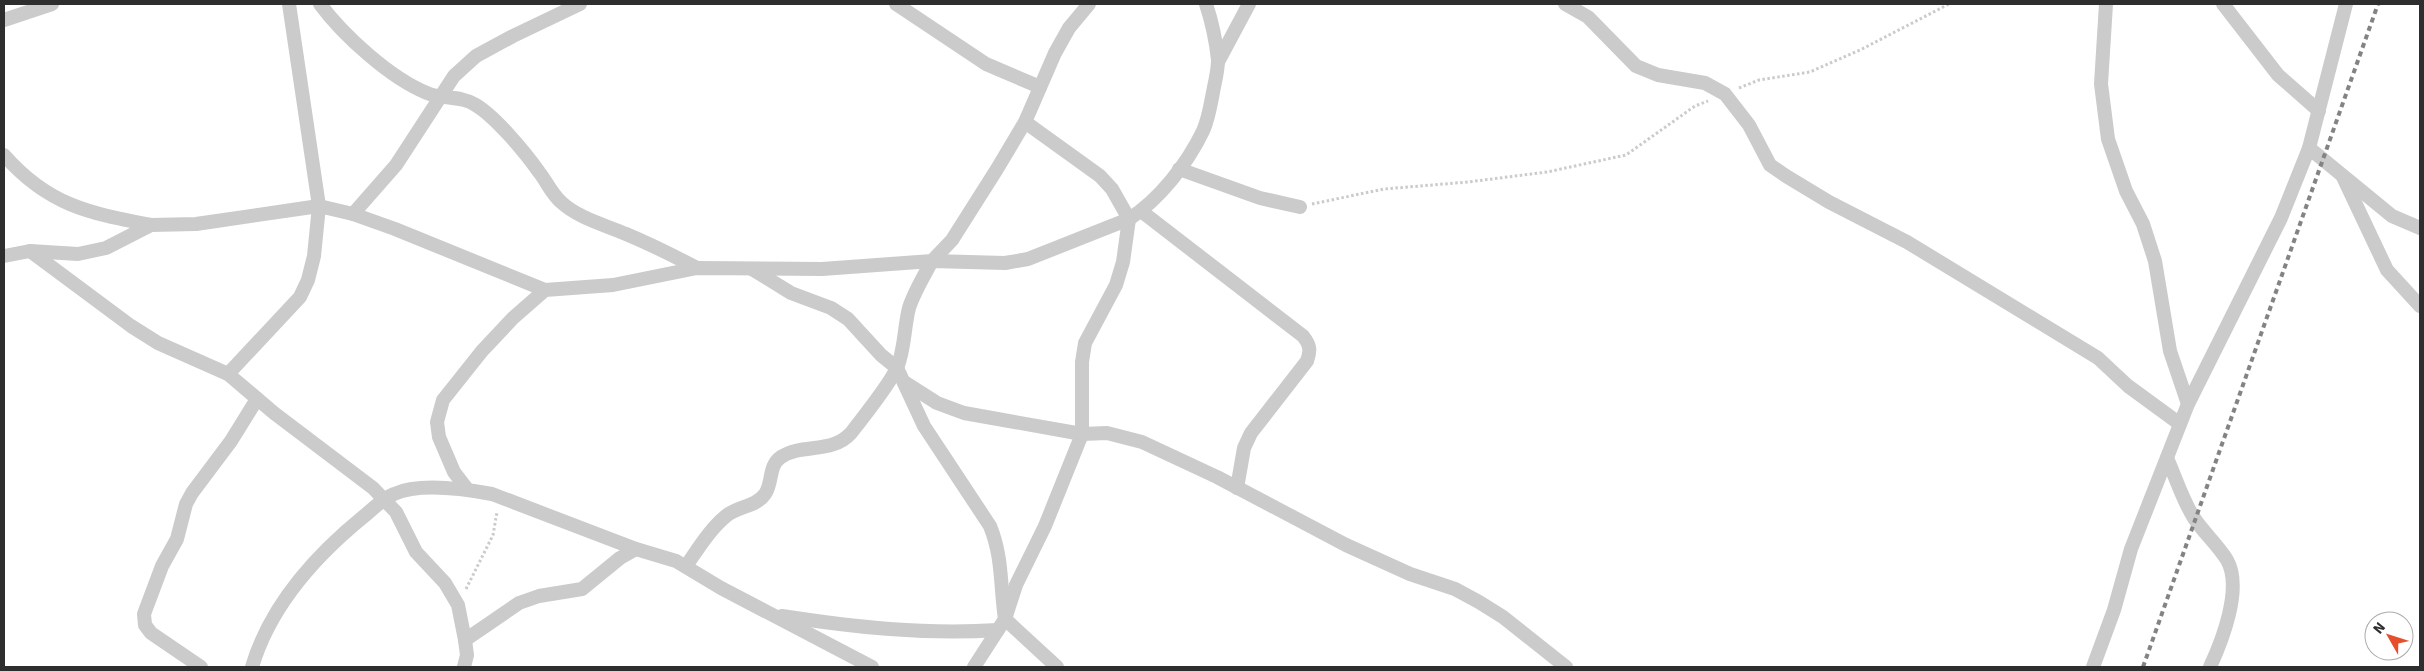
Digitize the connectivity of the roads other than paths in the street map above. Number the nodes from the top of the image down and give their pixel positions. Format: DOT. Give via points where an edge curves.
graph roads {
  1 [pos="52,4"];
  2 [pos="289,4"];
  3 [pos="320,4"];
  4 [pos="580,4"];
  5 [pos="896,4"];
  6 [pos="1089,4"];
  7 [pos="1206,4"];
  8 [pos="1250,4"];
  9 [pos="1565,4"];
  10 [pos="2106,4"];
  11 [pos="2223,4"];
  12 [pos="2346,4"];
  13 [pos="4,20"];
  14 [pos="1218,62"];
  15 [pos="1040,86"];
  16 [pos="441,98"];
  17 [pos="2319,111"];
  18 [pos="1025,122"];
  19 [pos="2309,148"];
  20 [pos="4,155"];
  21 [pos="1179,169"];
  22 [pos="2344,177"];
  23 [pos="319,206"];
  24 [pos="1300,207"];
  25 [pos="353,214"];
  26 [pos="1135,215"];
  27 [pos="151,226"];
  28 [pos="2420,228"];
  29 [pos="30,251"];
  30 [pos="4,256"];
  31 [pos="932,261"];
  32 [pos="697,268"];
  33 [pos="752,268"];
  34 [pos="545,290"];
  35 [pos="2420,306"];
  36 [pos="896,368"];
  37 [pos="228,374"];
  38 [pos="904,382"];
  39 [pos="258,398"];
  40 [pos="2188,404"];
  41 [pos="2180,424"];
  42 [pos="1082,434"];
  43 [pos="2167,458"];
  44 [pos="1237,488"];
  45 [pos="466,489"];
  46 [pos="384,500"];
  47 [pos="636,549"];
  48 [pos="686,566"];
  49 [pos="769,614"];
  50 [pos="1002,624"];
  51 [pos="465,640"];
  52 [pos="201,667"];
  53 [pos="252,667"];
  54 [pos="464,667"];
  55 [pos="872,667"];
  56 [pos="974,667"];
  57 [pos="1057,667"];
  58 [pos="1566,667"];
  59 [pos="2093,667"];
  60 [pos="2210,667"];
  1 -- 13 [label="street"];
  2 -- 23 [label="street"];
  3 -- 16 [label="street" via="345,34 380,63 407,83"];
  4 -- 16 [label="street" via="476,56 454,76"];
  5 -- 15 [label="street" via="986,64"];
  6 -- 15 [label="street" via="1069,28"];
  7 -- 14 [label="street"];
  8 -- 14 [label="street"];
  9 -- 41 [label="street" via="1588,16 1636,66 1658,75 1706,83 1725,94 1749,125 1770,165 1829,202 1907,242 2098,358 2128,386"];
  10 -- 40 [label="street" via="2101,84 2108,138 2155,261 2170,351"];
  11 -- 17 [label="street" via="2278,74"];
  12 -- 17 [label="street"];
  14 -- 21 [label="street" via="1203,130"];
  15 -- 18 [label="street"];
  16 -- 25 [label="street" via="396,165"];
  16 -- 32 [label="street" via="459,98 492,116 540,172 562,204"];
  17 -- 19 [label="street"];
  18 -- 26 [label="street" via="1100,176"];
  18 -- 31 [label="street" via="952,240"];
  19 -- 22 [label="street"];
  19 -- 40 [label="street" via="2281,218"];
  20 -- 27 [label="street" via="52,197 77,208"];
  21 -- 24 [label="street" via="1260,198"];
  21 -- 26 [label="street"];
  22 -- 28 [label="street" via="2392,216"];
  22 -- 35 [label="street" via="2387,270"];
  23 -- 25 [label="street"];
  23 -- 27 [label="street" via="196,224"];
  23 -- 37 [label="street" via="314,256 300,297"];
  25 -- 34 [label="street"];
  26 -- 31 [label="street" via="1028,259 1005,263"];
  26 -- 42 [label="street" via="1116,285 1085,343"];
  26 -- 44 [label="street" via="1303,336 1311,352 1251,433 1244,448"];
  27 -- 29 [label="street" via="106,248 78,254"];
  29 -- 30 [label="street"];
  29 -- 37 [label="street" via="158,343"];
  31 -- 33 [label="street" via="822,269"];
  31 -- 36 [label="street" via="909,308"];
  32 -- 33 [label="street"];
  32 -- 34 [label="street" via="613,285"];
  33 -- 36 [label="street" via="791,293 831,308 848,319"];
  34 -- 45 [label="street" via="482,351 443,400 438,422 439,437 454,472"];
  36 -- 38 [label="street"];
  36 -- 48 [label="street" via="843,440 825,448 787,454 777,460 761,499 726,516"];
  37 -- 39 [label="street"];
  38 -- 42 [label="street" via="937,403 964,413"];
  38 -- 50 [label="street" via="924,426 990,526 1002,565"];
  39 -- 46 [label="street" via="349,468"];
  39 -- 52 [label="street" via="186,504 172,552 162,566 144,614 145,625 151,633"];
  40 -- 41 [label="street"];
  41 -- 43 [label="street"];
  42 -- 44 [label="street" via="1107,433 1142,442"];
  42 -- 50 [label="street"];
  43 -- 59 [label="street" via="2131,549 2114,610"];
  43 -- 60 [label="street" via="2195,519 2228,561 2233,582 2228,617"];
  44 -- 58 [label="street" via="1346,545 1479,602 1504,617"];
  45 -- 46 [label="street" via="410,490"];
  45 -- 47 [label="street" via="492,494"];
  46 -- 51 [label="street" via="396,512 416,552 444,582 458,606"];
  46 -- 53 [label="street" via="303,573 273,616"];
  47 -- 48 [label="street"];
  47 -- 51 [label="street" via="582,589 539,596 519,604"];
  48 -- 49 [label="street"];
  49 -- 50 [label="street" via="890,629 958,633"];
  49 -- 55 [label="street"];
  50 -- 56 [label="street"];
  50 -- 57 [label="street"];
  51 -- 54 [label="street" via="467,656"];
}
